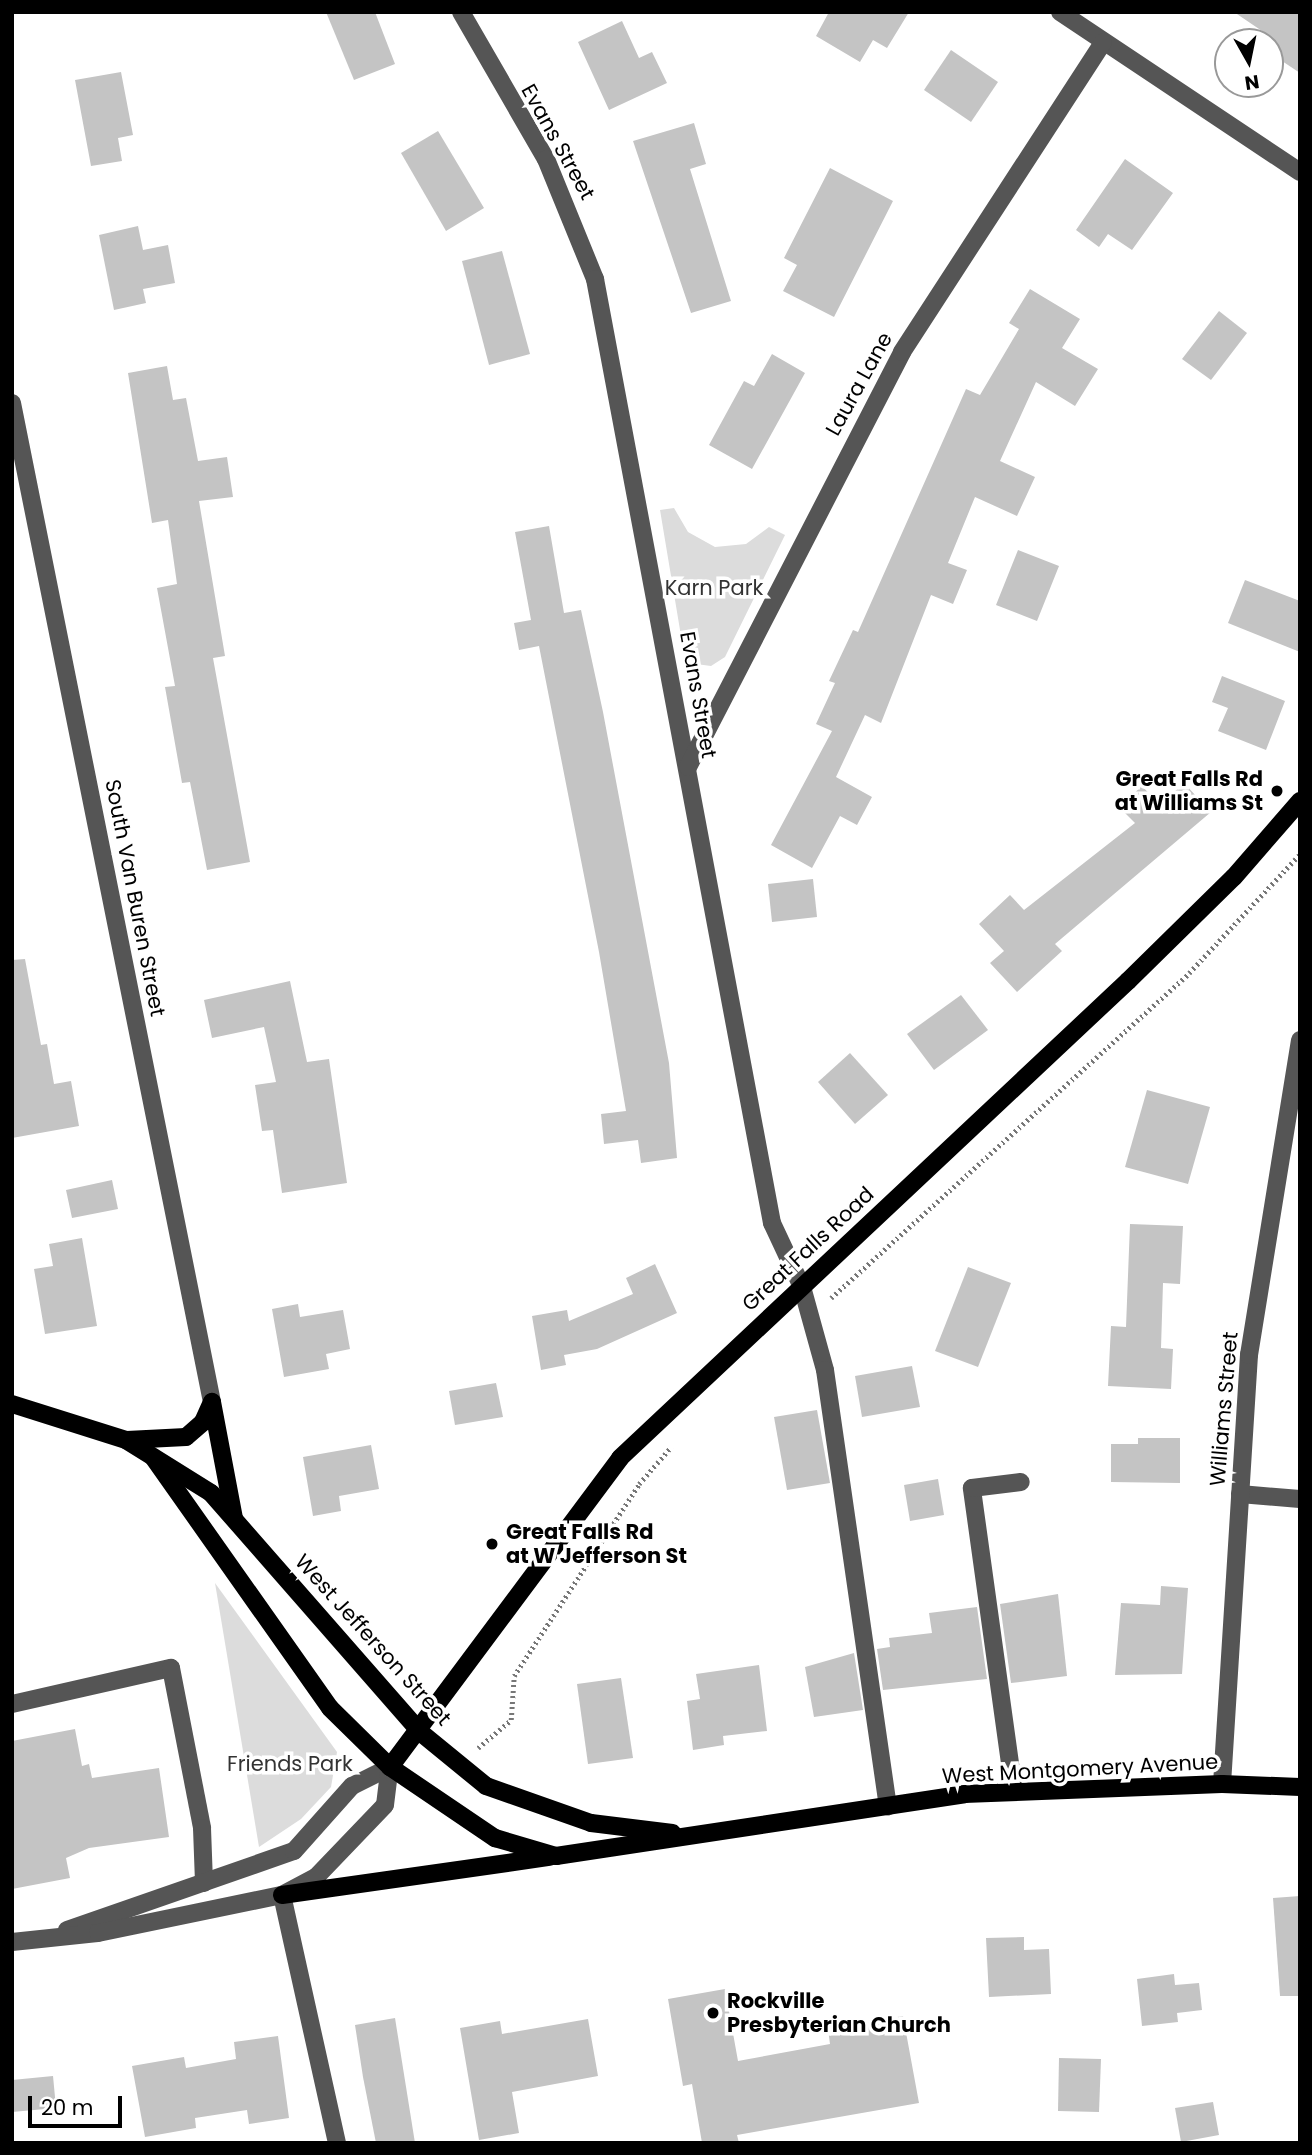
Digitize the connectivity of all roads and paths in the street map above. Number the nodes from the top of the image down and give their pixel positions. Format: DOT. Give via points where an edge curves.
graph roads {
  1 [pos="461,12"];
  2 [pos="1060,12"];
  3 [pos="1103,42"];
  4 [pos="1300,172"];
  5 [pos="12,403"];
  6 [pos="688,767"];
  7 [pos="1300,801"];
  8 [pos="1300,854"];
  9 [pos="1300,1041"];
  10 [pos="802,1287"];
  11 [pos="811,1316"];
  12 [pos="212,1402"];
  13 [pos="12,1404"];
  14 [pos="126,1440"];
  15 [pos="675,1442"];
  16 [pos="153,1457"];
  17 [pos="1021,1482"];
  18 [pos="1240,1494"];
  19 [pos="1300,1499"];
  20 [pos="234,1518"];
  21 [pos="12,1704"];
  22 [pos="420,1732"];
  23 [pos="458,1763"];
  24 [pos="390,1767"];
  25 [pos="1222,1784"];
  26 [pos="1300,1787"];
  27 [pos="1014,1792"];
  28 [pos="888,1806"];
  29 [pos="696,1836"];
  30 [pos="556,1856"];
  31 [pos="204,1883"];
  32 [pos="282,1895"];
  33 [pos="61,1934"];
  34 [pos="12,1942"];
  35 [pos="337,2143"];
  1 -- 6 [label="street, Evans Street" via="546,159 595,279"];
  2 -- 3 [label="street"];
  3 -- 4 [label="street"];
  3 -- 6 [label="street, Laura Lane" via="902,352"];
  5 -- 12 [label="street, South Van Buren Street"];
  6 -- 10 [label="street, Evans Street" via="772,1223"];
  7 -- 10 [label="main road, Great Falls Road" via="1234,877 1128,981"];
  8 -- 11 [label="path" via="1189,973"];
  9 -- 18 [label="street, Williams Street" via="1249,1354"];
  10 -- 11 [label="street, Evans Street"];
  10 -- 22 [label="main road, Great Falls Road" via="620,1458"];
  11 -- 28 [label="street, Evans Street"];
  12 -- 14 [label="main road" via="203,1422 186,1437"];
  12 -- 20 [label="main road"];
  13 -- 14 [label="main road, West Jefferson Street"];
  14 -- 16 [label="main road, West Jefferson Street"];
  15 -- 23 [label="path" via="639,1484 514,1676 511,1720"];
  16 -- 20 [label="main road, West Jefferson Street" via="211,1493"];
  16 -- 24 [label="main road, West Jefferson Street" via="330,1708"];
  17 -- 27 [label="street" via="972,1488"];
  18 -- 19 [label="street"];
  18 -- 25 [label="street, Williams Street"];
  20 -- 22 [label="main road, West Jefferson Street"];
  21 -- 31 [label="street" via="171,1668 202,1828"];
  22 -- 23 [label="main road, West Jefferson Street"];
  22 -- 24 [label="main road, Great Falls Road"];
  23 -- 29 [label="main road, West Jefferson Street" via="486,1786 543,1809 592,1823"];
  24 -- 30 [label="main road, West Jefferson Street" via="495,1838"];
  24 -- 31 [label="street" via="352,1786 294,1851"];
  24 -- 32 [label="street" via="384,1805 317,1877"];
  25 -- 26 [label="main road, West Montgomery Avenue"];
  25 -- 27 [label="main road, West Montgomery Avenue"];
  27 -- 28 [label="main road, West Montgomery Avenue"];
  28 -- 29 [label="main road, West Montgomery Avenue"];
  29 -- 30 [label="main road, West Jefferson Street"];
  30 -- 32 [label="main road"];
  31 -- 33 [label="street"];
  32 -- 33 [label="street" via="98,1933"];
  32 -- 35 [label="street"];
  33 -- 34 [label="street"];
}
